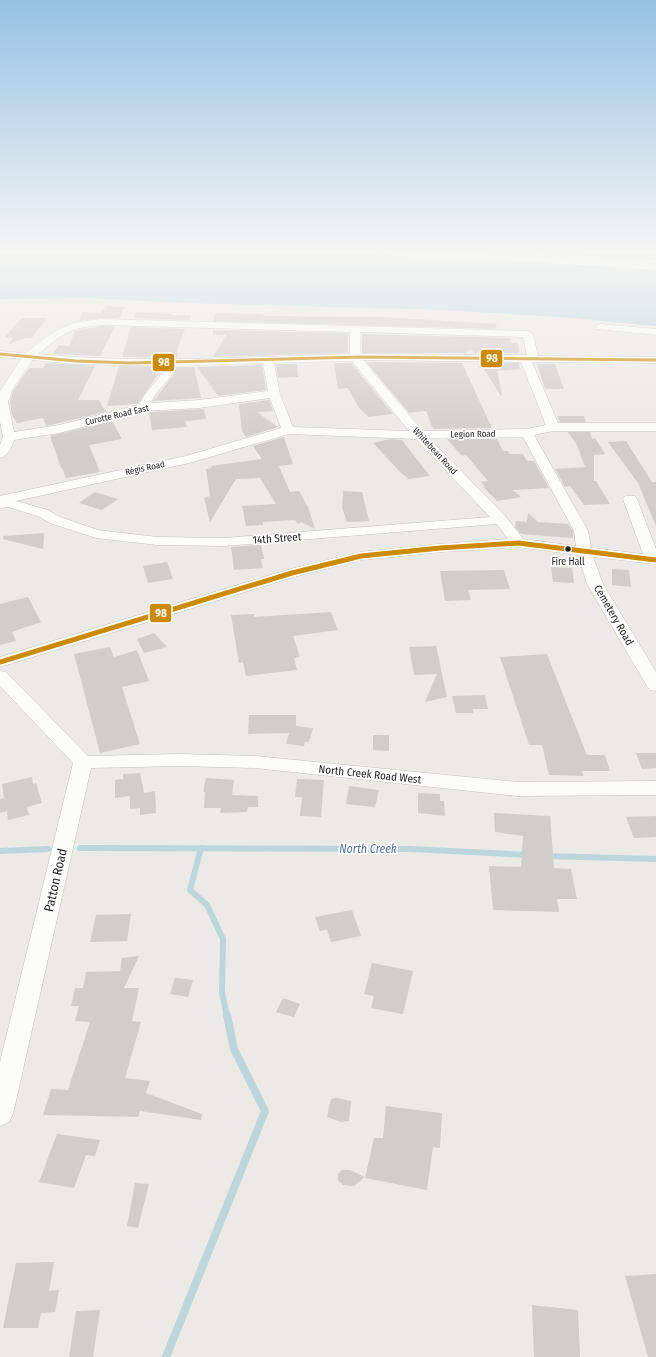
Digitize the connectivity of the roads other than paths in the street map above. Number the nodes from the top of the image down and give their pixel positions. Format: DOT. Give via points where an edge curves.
graph roads {
  1 [pos="601,327"];
  2 [pos="354,329"];
  3 [pos="656,332"];
  4 [pos="0,354"];
  5 [pos="29,356"];
  6 [pos="355,357"];
  7 [pos="533,357"];
  8 [pos="268,360"];
  9 [pos="656,360"];
  10 [pos="171,363"];
  11 [pos="274,394"];
  12 [pos="144,407"];
  13 [pos="554,427"];
  14 [pos="656,427"];
  15 [pos="288,430"];
  16 [pos="527,433"];
  17 [pos="419,436"];
  18 [pos="9,437"];
  19 [pos="0,454"];
  20 [pos="630,499"];
  21 [pos="0,500"];
  22 [pos="0,504"];
  23 [pos="501,520"];
  24 [pos="518,542"];
  25 [pos="584,550"];
  26 [pos="654,560"];
  27 [pos="0,662"];
  28 [pos="0,676"];
  29 [pos="656,686"];
  30 [pos="83,762"];
  31 [pos="656,788"];
  32 [pos="0,1114"];
  1 -- 3 [label="street"];
  2 -- 5 [label="street" via="92,322 63,330"];
  2 -- 6 [label="street"];
  2 -- 7 [label="street" via="528,334"];
  4 -- 5 [label="street"];
  5 -- 10 [label="street" via="76,361"];
  5 -- 18 [label="street" via="6,390 2,402"];
  6 -- 7 [label="street"];
  6 -- 8 [label="street"];
  6 -- 17 [label="street, Whitebean Road"];
  7 -- 9 [label="street"];
  7 -- 13 [label="street" via="526,360"];
  8 -- 10 [label="street"];
  8 -- 11 [label="street"];
  10 -- 12 [label="street" via="170,371 149,395"];
  11 -- 12 [label="street, Curotte Road East" via="199,404"];
  11 -- 15 [label="street"];
  12 -- 18 [label="street, Curotte Road East" via="59,429"];
  13 -- 14 [label="street, Legion Road"];
  13 -- 16 [label="street, Legion Road"];
  15 -- 17 [label="street, Legion Road"];
  15 -- 21 [label="street, Régis Road" via="189,459"];
  16 -- 17 [label="street, Legion Road"];
  16 -- 25 [label="street, Cemetery Road" via="581,531"];
  17 -- 23 [label="street, Whitebean Road"];
  18 -- 19 [label="street"];
  20 -- 26 [label="street"];
  22 -- 23 [label="street, 14th Street" via="9,503 43,513 55,520 96,534 158,542 210,542"];
  23 -- 24 [label="street, Whitebean Road"];
  24 -- 25 [label="street"];
  24 -- 27 [label="street" via="361,556 292,573"];
  25 -- 26 [label="street"];
  25 -- 29 [label="street, Cemetery Road" via="595,584"];
  28 -- 30 [label="street"];
  30 -- 31 [label="street, North Creek Road West" via="255,762 517,789"];
  30 -- 32 [label="street, Patton Road"];
}
